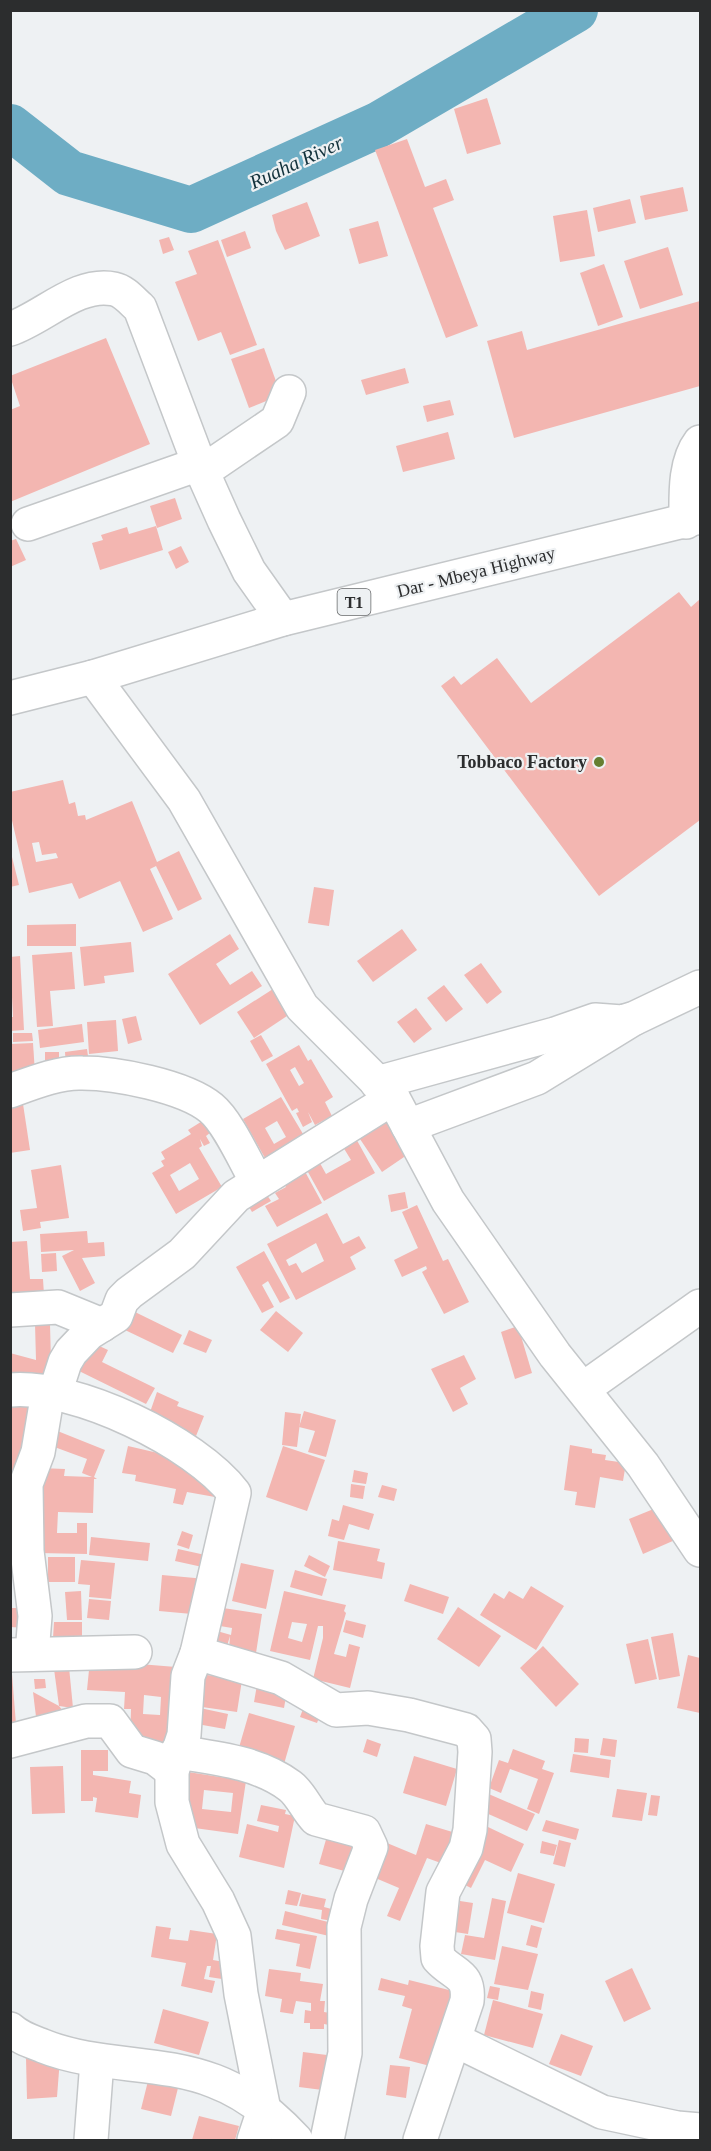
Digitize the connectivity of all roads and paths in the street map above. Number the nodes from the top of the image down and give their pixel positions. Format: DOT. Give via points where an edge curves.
graph roads {
  1 [pos="10,329"];
  2 [pos="289,392"];
  3 [pos="700,442"];
  4 [pos="201,468"];
  5 [pos="693,519"];
  6 [pos="28,524"];
  7 [pos="284,619"];
  8 [pos="93,677"];
  9 [pos="10,698"];
  10 [pos="700,987"];
  11 [pos="635,1018"];
  12 [pos="10,1091"];
  13 [pos="392,1102"];
  14 [pos="257,1182"];
  15 [pos="700,1306"];
  16 [pos="58,1307"];
  17 [pos="10,1310"];
  18 [pos="102,1325"];
  19 [pos="71,1352"];
  20 [pos="583,1389"];
  21 [pos="10,1390"];
  22 [pos="52,1393"];
  23 [pos="700,1550"];
  24 [pos="22,1588"];
  25 [pos="135,1652"];
  26 [pos="197,1653"];
  27 [pos="21,1654"];
  28 [pos="10,1741"];
  29 [pos="175,1761"];
  30 [pos="10,2029"];
  31 [pos="455,2040"];
  32 [pos="97,2061"];
  33 [pos="264,2110"];
  34 [pos="700,2130"];
  35 [pos="91,2140"];
  36 [pos="254,2140"];
  37 [pos="296,2140"];
  38 [pos="327,2140"];
  39 [pos="420,2140"];
  1 -- 4 [label="main road" via="94,289 114,289 128,296 140,308"];
  2 -- 4 [label="main road" via="277,422"];
  3 -- 5 [label="main road" via="694,450 686,489"];
  4 -- 6 [label="main road"];
  4 -- 7 [label="main road" via="249,571"];
  5 -- 7 [label="main road, Dar - Mbeya Highway / T1"];
  7 -- 8 [label="main road, Dar - Mbeya Highway / T1"];
  8 -- 9 [label="main road, Dar - Mbeya Highway / T1"];
  8 -- 13 [label="main road" via="184,800 302,1007"];
  10 -- 11 [label="main road"];
  11 -- 13 [label="main road" via="622,1022 595,1020"];
  11 -- 13 [label="main road" via="537,1078"];
  12 -- 14 [label="main road" via="81,1072 128,1079 197,1098 213,1109"];
  13 -- 14 [label="main road"];
  13 -- 20 [label="main road" via="448,1201"];
  14 -- 18 [label="main road" via="224,1206 182,1254 129,1293 116,1316"];
  15 -- 20 [label="main road"];
  16 -- 17 [label="main road"];
  16 -- 18 [label="main road"];
  16 -- 19 [label="main road" via="70,1334"];
  18 -- 19 [label="main road" via="79,1341"];
  19 -- 22 [label="main road"];
  20 -- 23 [label="main road" via="643,1465"];
  21 -- 22 [label="main road"];
  22 -- 24 [label="main road" via="26,1484 27,1551"];
  22 -- 26 [label="main road" via="71,1395 181,1446 224,1479 234,1493"];
  24 -- 27 [label="main road" via="35,1616"];
  25 -- 27 [label="main road"];
  26 -- 29 [label="main road" via="188,1676 184,1735"];
  26 -- 31 [label="main road" via="281,1678 336,1710 368,1708 409,1715 466,1730 474,1739 470,1830 466,1848 443,1892 437,1946 438,1958 464,1977 468,1987"];
  28 -- 29 [label="main road" via="86,1721 110,1721 132,1751"];
  29 -- 33 [label="main road" via="172,1802 183,1844 234,1936"];
  29 -- 38 [label="main road" via="236,1761 290,1786 316,1819 355,1827 370,1840 369,1856 344,1927 345,2053"];
  30 -- 32 [label="main road" via="19,2038"];
  31 -- 34 [label="main road" via="602,2112"];
  31 -- 39 [label="main road"];
  32 -- 33 [label="main road" via="214,2081"];
  32 -- 35 [label="main road"];
  33 -- 36 [label="main road"];
  33 -- 37 [label="main road"];
}
